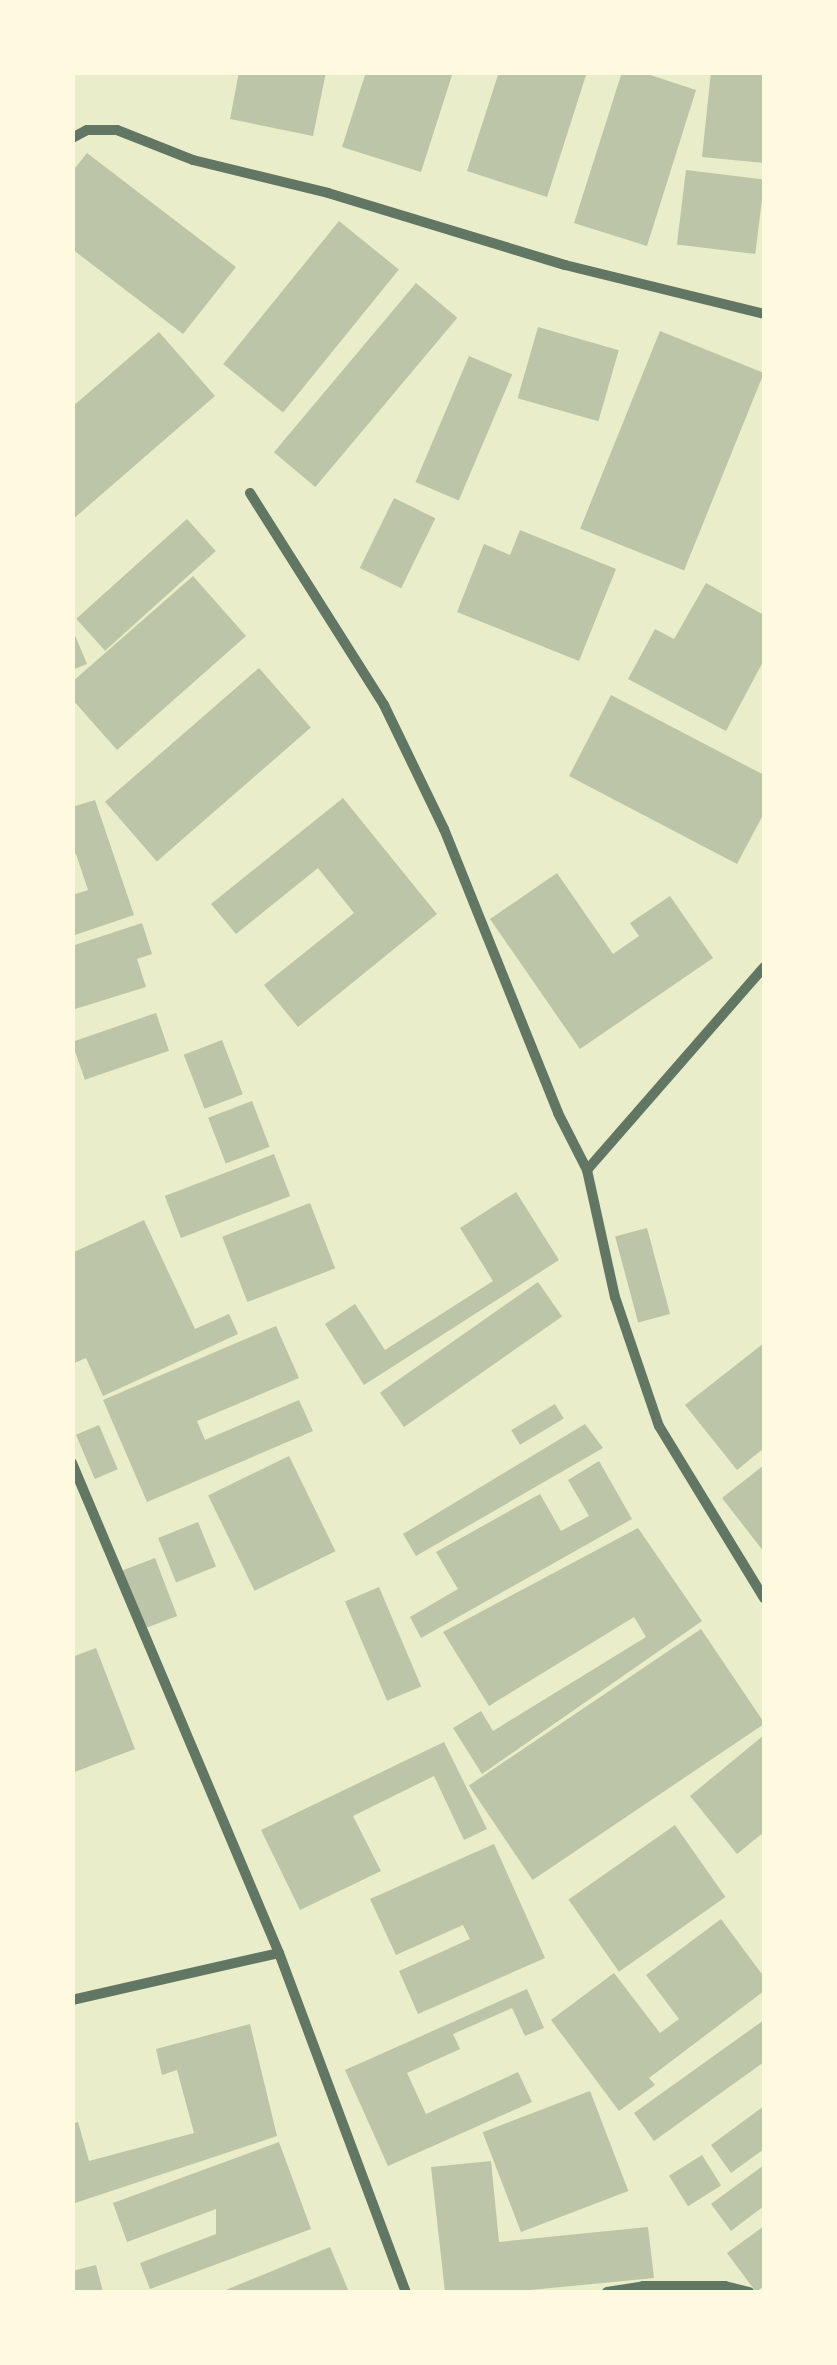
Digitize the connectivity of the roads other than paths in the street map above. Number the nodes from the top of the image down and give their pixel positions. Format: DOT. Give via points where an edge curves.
graph roads {
  1 [pos="72,138"];
  2 [pos="764,314"];
  3 [pos="250,493"];
  4 [pos="764,967"];
  5 [pos="587,1170"];
  6 [pos="72,1462"];
  7 [pos="764,1598"];
  8 [pos="278,1954"];
  9 [pos="72,2000"];
  10 [pos="406,2292"];
  11 [pos="607,2292"];
  12 [pos="750,2292"];
  1 -- 2 [label="street" via="87,130 117,130 192,160"];
  3 -- 5 [label="street" via="392,723 458,860"];
  4 -- 5 [label="street"];
  5 -- 7 [label="street" via="615,1297 659,1426"];
  6 -- 8 [label="street"];
  8 -- 9 [label="street"];
  8 -- 10 [label="street"];
  11 -- 12 [label="street" via="725,2286"];
}
